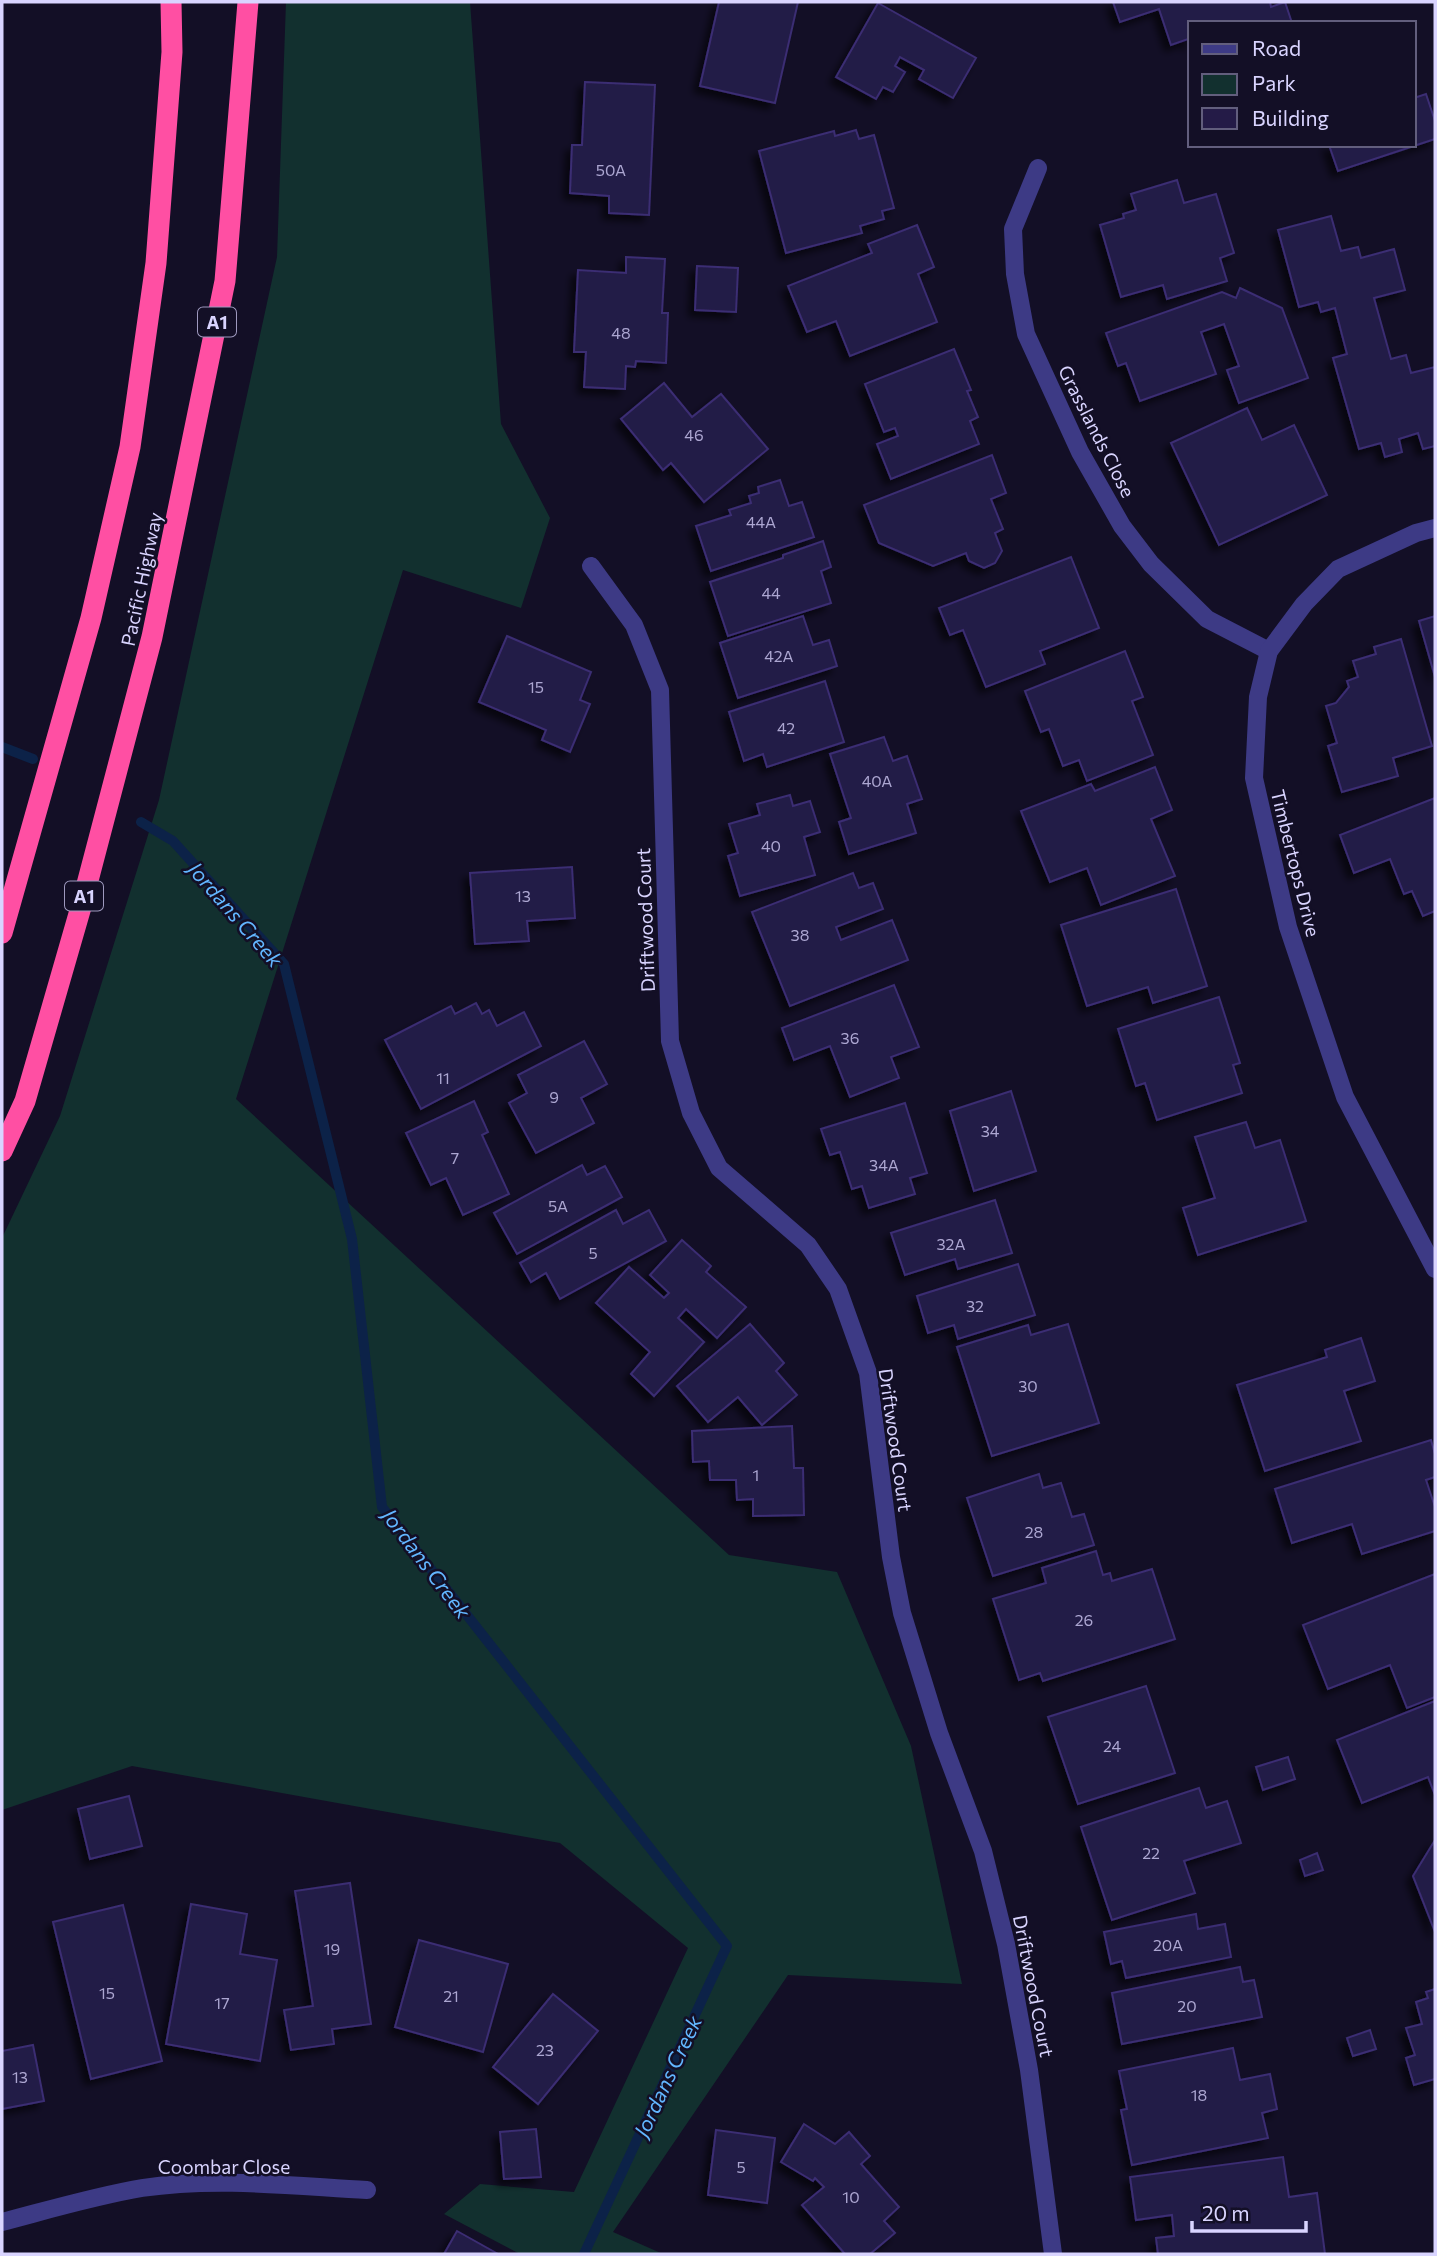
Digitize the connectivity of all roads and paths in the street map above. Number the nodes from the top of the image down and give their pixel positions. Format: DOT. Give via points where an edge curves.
graph roads {
  1 [pos="171,2"];
  2 [pos="248,2"];
  3 [pos="1038,168"];
  4 [pos="1435,528"];
  5 [pos="591,566"];
  6 [pos="1269,651"];
  7 [pos="2,933"];
  8 [pos="2,1151"];
  9 [pos="1435,1269"];
  10 [pos="367,2190"];
  11 [pos="2,2222"];
  12 [pos="1053,2254"];
  1 -- 7 [label="highway, Pacific Highway" via="172,52 156,262 130,447 91,618"];
  2 -- 8 [label="highway, Pacific Highway / A1" via="225,281 152,637 32,1075"];
  3 -- 6 [label="street, Grasslands Close" via="1013,229 1015,274 1026,334 1080,452 1122,526 1151,564 1207,619"];
  4 -- 6 [label="street, Timbertops Drive" via="1338,569"];
  5 -- 12 [label="street, Driftwood Court" via="634,625 660,690 670,1041 691,1114 719,1168 808,1245 838,1290 867,1373 902,1613 939,1733 983,1851 1006,1944 1029,2070"];
  6 -- 9 [label="street, Timbertops Drive" via="1258,697 1254,778 1288,927 1345,1097"];
  10 -- 11 [label="street, Coombar Close" via="188,2184 94,2198"];
}
